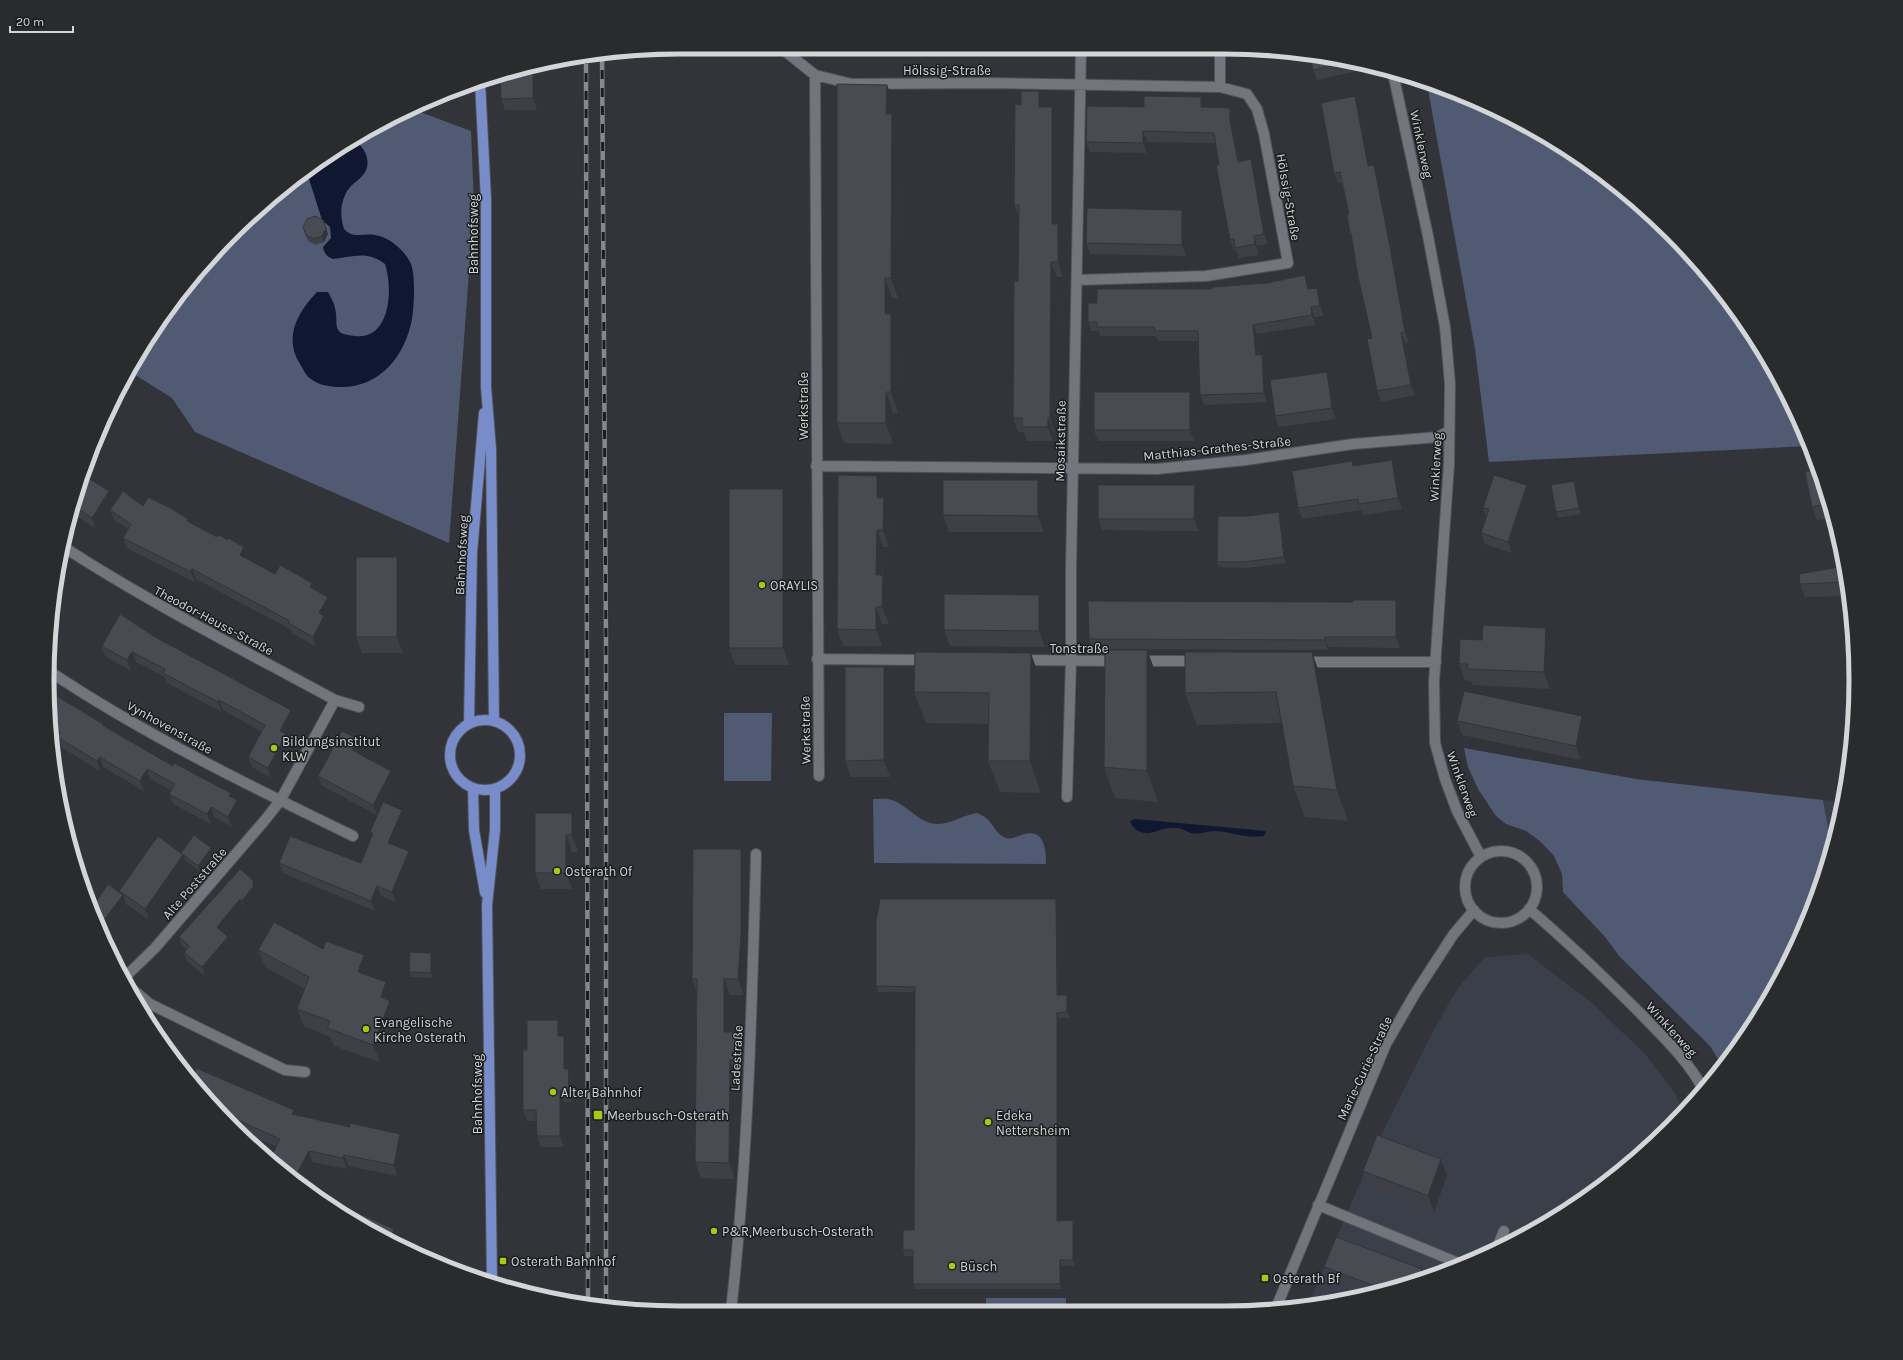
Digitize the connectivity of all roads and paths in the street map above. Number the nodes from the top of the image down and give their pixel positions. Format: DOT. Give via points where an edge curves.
graph roads {
  1 [pos="789,54"];
  2 [pos="1081,54"];
  3 [pos="1220,54"];
  4 [pos="815,75"];
  5 [pos="1395,78"];
  6 [pos="1081,86"];
  7 [pos="480,87"];
  8 [pos="1220,87"];
  9 [pos="1077,280"];
  10 [pos="486,387"];
  11 [pos="1449,431"];
  12 [pos="816,466"];
  13 [pos="1073,469"];
  14 [pos="68,550"];
  15 [pos="817,659"];
  16 [pos="935,660"];
  17 [pos="1007,660"];
  18 [pos="1071,660"];
  19 [pos="1206,661"];
  20 [pos="1291,662"];
  21 [pos="1436,662"];
  22 [pos="54,674"];
  23 [pos="335,700"];
  24 [pos="359,707"];
  25 [pos="494,721"];
  26 [pos="469,724"];
  27 [pos="819,776"];
  28 [pos="472,788"];
  29 [pos="495,789"];
  30 [pos="1067,797"];
  31 [pos="280,801"];
  32 [pos="353,836"];
  33 [pos="756,854"];
  34 [pos="1481,857"];
  35 [pos="487,905"];
  36 [pos="1529,909"];
  37 [pos="1474,910"];
  38 [pos="128,974"];
  39 [pos="139,995"];
  40 [pos="305,1072"];
  41 [pos="1701,1085"];
  42 [pos="1318,1205"];
  43 [pos="1504,1230"];
  44 [pos="1500,1241"];
  45 [pos="1454,1261"];
  46 [pos="492,1277"];
  47 [pos="1278,1304"];
  48 [pos="731,1306"];
  1 -- 4 [label="street"];
  2 -- 6 [label="street"];
  3 -- 8 [label="street"];
  4 -- 6 [label="street, Hölssig-Straße" via="852,84 974,82"];
  4 -- 12 [label="street, Werkstraße"];
  5 -- 11 [label="street, Winklerweg" via="1445,327 1450,384"];
  6 -- 8 [label="street, Hölssig-Straße"];
  6 -- 9 [label="street, Mosaikstraße"];
  7 -- 10 [label="main road, Bahnhofsweg" via="486,200"];
  8 -- 9 [label="street, Hölssig-Straße" via="1247,94 1257,109 1288,263 1206,276"];
  9 -- 13 [label="street, Mosaikstraße"];
  10 -- 25 [label="main road, Bahnhofsweg" via="491,449"];
  10 -- 26 [label="main road, Bahnhofsweg" via="472,553"];
  11 -- 13 [label="street, Matthias-Grathes-Straße" via="1438,437 1353,444 1246,460 1157,469"];
  11 -- 21 [label="street, Winklerweg"];
  12 -- 13 [label="street, Matthias-Grathes-Straße"];
  12 -- 15 [label="street, Werkstraße"];
  13 -- 18 [label="street, Mosaikstraße"];
  14 -- 23 [label="street, Theodor-Heuss-Straße" via="129,589"];
  15 -- 16 [label="street"];
  15 -- 27 [label="street, Werkstraße"];
  17 -- 18 [label="street, Tonstraße"];
  18 -- 19 [label="street, Tonstraße"];
  18 -- 30 [label="street, Mosaikstraße"];
  20 -- 21 [label="street"];
  21 -- 34 [label="street, Winklerweg" via="1435,743 1457,811"];
  22 -- 31 [label="street, Vynhovenstraße" via="92,699"];
  23 -- 24 [label="street, Theodor-Heuss-Straße"];
  23 -- 31 [label="street, Alte Poststraße"];
  25 -- 26 [label="main road" via="485,720"];
  25 -- 29 [label="main road" via="508,729 514,737 520,758 514,774"];
  26 -- 28 [label="main road" via="460,730 453,740 450,751 455,773"];
  28 -- 29 [label="main road"];
  28 -- 35 [label="main road, Bahnhofsweg" via="474,830"];
  29 -- 35 [label="main road, Bahnhofsweg" via="495,830"];
  31 -- 32 [label="street"];
  31 -- 38 [label="street, Alte Poststraße" via="155,948"];
  33 -- 48 [label="street, Ladestraße" via="743,1173"];
  34 -- 36 [label="street" via="1491,852 1512,852 1526,862 1532,869 1537,886 1535,898"];
  34 -- 37 [label="street" via="1472,865 1466,876 1468,901"];
  35 -- 46 [label="main road, Bahnhofsweg"];
  36 -- 37 [label="street" via="1507,922 1484,918"];
  36 -- 41 [label="street, Winklerweg" via="1583,957 1673,1047"];
  37 -- 42 [label="street, Marie-Curie-Straße" via="1453,935 1386,1044"];
  39 -- 40 [label="street" via="150,1004 285,1070"];
  42 -- 45 [label="street"];
  42 -- 47 [label="street, Marie-Curie-Straße"];
  43 -- 44 [label="street"];
}
